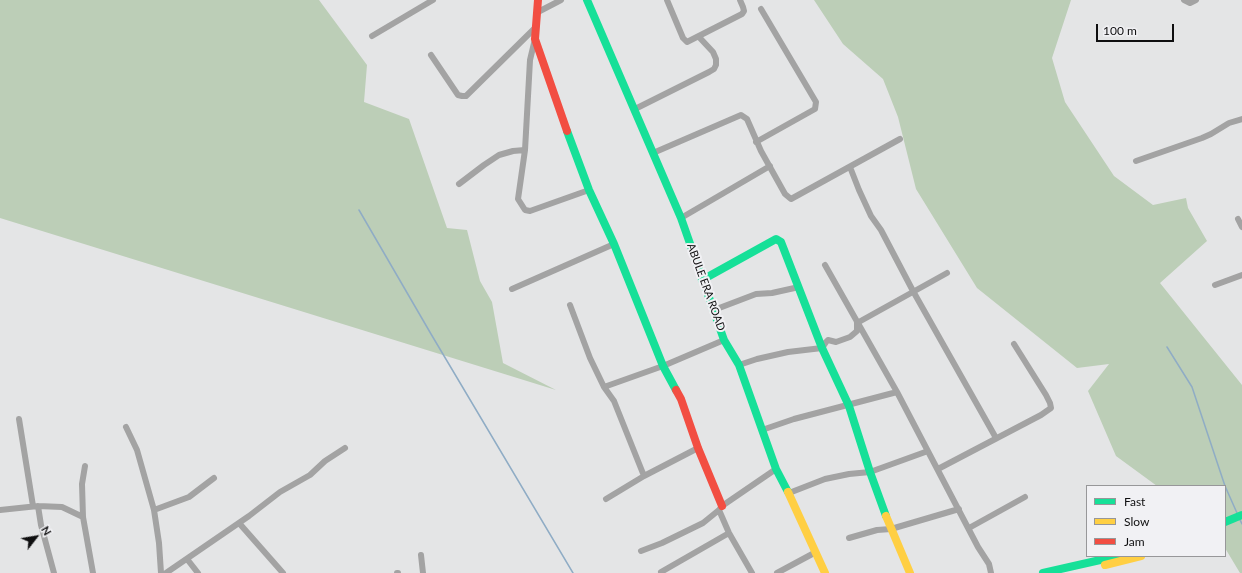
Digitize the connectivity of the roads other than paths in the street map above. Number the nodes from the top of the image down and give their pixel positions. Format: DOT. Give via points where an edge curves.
graph roads {
  1 [pos="433,0"];
  2 [pos="538,0"];
  3 [pos="561,0"];
  4 [pos="588,0"];
  5 [pos="667,0"];
  6 [pos="740,0"];
  7 [pos="1184,0"];
  8 [pos="1196,0"];
  9 [pos="761,9"];
  10 [pos="538,12"];
  11 [pos="536,27"];
  12 [pos="372,36"];
  13 [pos="698,37"];
  14 [pos="534,39"];
  15 [pos="430,55"];
  16 [pos="635,109"];
  17 [pos="1241,120"];
  18 [pos="900,139"];
  19 [pos="756,142"];
  20 [pos="525,150"];
  21 [pos="653,153"];
  22 [pos="1136,161"];
  23 [pos="770,166"];
  24 [pos="850,167"];
  25 [pos="459,184"];
  26 [pos="589,190"];
  27 [pos="681,218"];
  28 [pos="1238,219"];
  29 [pos="1242,227"];
  30 [pos="614,244"];
  31 [pos="825,265"];
  32 [pos="947,273"];
  33 [pos="1242,275"];
  34 [pos="702,280"];
  35 [pos="1215,285"];
  36 [pos="799,287"];
  37 [pos="512,289"];
  38 [pos="912,291"];
  39 [pos="570,305"];
  40 [pos="714,310"];
  41 [pos="857,323"];
  42 [pos="724,340"];
  43 [pos="1014,344"];
  44 [pos="822,348"];
  45 [pos="739,365"];
  46 [pos="663,366"];
  47 [pos="604,386"];
  48 [pos="897,392"];
  49 [pos="848,406"];
  50 [pos="19,419"];
  51 [pos="126,427"];
  52 [pos="762,430"];
  53 [pos="996,438"];
  54 [pos="345,448"];
  55 [pos="698,448"];
  56 [pos="928,451"];
  57 [pos="86,466"];
  58 [pos="776,469"];
  59 [pos="938,469"];
  60 [pos="870,472"];
  61 [pos="644,476"];
  62 [pos="214,478"];
  63 [pos="789,493"];
  64 [pos="1025,497"];
  65 [pos="606,499"];
  66 [pos="36,506"];
  67 [pos="720,508"];
  68 [pos="959,509"];
  69 [pos="0,510"];
  70 [pos="154,510"];
  71 [pos="1241,512"];
  72 [pos="83,516"];
  73 [pos="1228,518"];
  74 [pos="239,523"];
  75 [pos="969,528"];
  76 [pos="891,529"];
  77 [pos="729,533"];
  78 [pos="849,538"];
  79 [pos="641,551"];
  80 [pos="816,552"];
  81 [pos="421,555"];
  82 [pos="1114,557"];
  83 [pos="1137,557"];
  84 [pos="187,559"];
  85 [pos="661,572"];
  86 [pos="54,573"];
  87 [pos="94,573"];
  88 [pos="161,573"];
  89 [pos="166,573"];
  90 [pos="198,573"];
  91 [pos="283,573"];
  92 [pos="424,573"];
  93 [pos="752,573"];
  94 [pos="777,573"];
  95 [pos="825,573"];
  96 [pos="910,573"];
  97 [pos="991,573"];
  98 [pos="1043,573"];
  99 [pos="1069,573"];
  1 -- 12 [label="street"];
  2 -- 10 [label="street"];
  3 -- 10 [label="street"];
  4 -- 16 [label="street, ABULE ERA ROAD"];
  5 -- 13 [label="street" via="685,40 687,42"];
  6 -- 13 [label="street" via="744,11 742,14"];
  7 -- 8 [label="street" via="1190,3"];
  9 -- 19 [label="street" via="816,105 815,109"];
  10 -- 11 [label="street"];
  11 -- 14 [label="street"];
  11 -- 15 [label="street" via="466,96 458,95"];
  13 -- 16 [label="street" via="713,52 716,59 714,69"];
  14 -- 20 [label="street" via="530,60"];
  14 -- 26 [label="street"];
  16 -- 21 [label="street, ABULE ERA ROAD"];
  17 -- 22 [label="street" via="1229,123 1202,138"];
  18 -- 24 [label="street"];
  19 -- 21 [label="street" via="747,119 741,115"];
  19 -- 23 [label="street"];
  20 -- 25 [label="street" via="499,155"];
  20 -- 26 [label="street" via="518,199 525,210 538,209"];
  21 -- 27 [label="street, ABULE ERA ROAD"];
  23 -- 24 [label="street" via="785,194 791,199"];
  23 -- 27 [label="street"];
  24 -- 38 [label="street" via="871,216 894,253"];
  26 -- 30 [label="street"];
  27 -- 34 [label="street, ABULE ERA ROAD"];
  28 -- 29 [label="street"];
  30 -- 37 [label="street"];
  30 -- 46 [label="street"];
  31 -- 41 [label="street"];
  32 -- 38 [label="street"];
  33 -- 35 [label="street"];
  34 -- 36 [label="street" via="776,239 781,242"];
  34 -- 40 [label="street, ABULE ERA ROAD"];
  36 -- 40 [label="street" via="756,294"];
  36 -- 44 [label="street"];
  38 -- 41 [label="street"];
  38 -- 53 [label="street"];
  39 -- 47 [label="street" via="590,358"];
  40 -- 42 [label="street, ABULE ERA ROAD"];
  41 -- 44 [label="street" via="857,330 850,337 836,342 828,340"];
  41 -- 48 [label="street"];
  42 -- 45 [label="street, ABULE ERA ROAD"];
  42 -- 46 [label="street"];
  43 -- 53 [label="street" via="1046,395 1050,408 1042,415"];
  44 -- 45 [label="street" via="757,358"];
  44 -- 49 [label="street"];
  45 -- 52 [label="street, ABULE ERA ROAD"];
  46 -- 47 [label="street"];
  46 -- 55 [label="street" via="681,399"];
  47 -- 61 [label="street" via="614,401"];
  48 -- 49 [label="street"];
  48 -- 56 [label="street"];
  49 -- 52 [label="street"];
  49 -- 60 [label="street"];
  50 -- 66 [label="street"];
  51 -- 70 [label="street" via="137,450"];
  52 -- 58 [label="street, ABULE ERA ROAD"];
  53 -- 59 [label="street"];
  54 -- 74 [label="street"];
  55 -- 61 [label="street"];
  55 -- 67 [label="street"];
  56 -- 59 [label="street"];
  56 -- 60 [label="street"];
  57 -- 72 [label="street" via="82,484"];
  58 -- 63 [label="street, ABULE ERA ROAD"];
  58 -- 67 [label="street"];
  59 -- 68 [label="street"];
  60 -- 63 [label="street" via="825,479"];
  60 -- 76 [label="street"];
  61 -- 65 [label="street"];
  62 -- 70 [label="street" via="189,497"];
  63 -- 80 [label="street, ABULE ERA ROAD"];
  64 -- 75 [label="street"];
  66 -- 69 [label="street"];
  66 -- 72 [label="street" via="62,507"];
  66 -- 86 [label="street"];
  67 -- 77 [label="street"];
  67 -- 79 [label="street" via="703,523"];
  68 -- 75 [label="street"];
  68 -- 76 [label="street"];
  70 -- 88 [label="street"];
  71 -- 73 [label="street"];
  72 -- 87 [label="street"];
  74 -- 84 [label="street"];
  74 -- 91 [label="street"];
  75 -- 97 [label="street" via="989,564"];
  76 -- 78 [label="street" via="876,530"];
  76 -- 96 [label="street"];
  77 -- 85 [label="street"];
  77 -- 93 [label="street"];
  80 -- 94 [label="street"];
  80 -- 95 [label="street, ABULE ERA ROAD"];
  81 -- 92 [label="street"];
  82 -- 98 [label="street"];
  83 -- 99 [label="street"];
  84 -- 89 [label="street"];
  84 -- 90 [label="street"];
}
